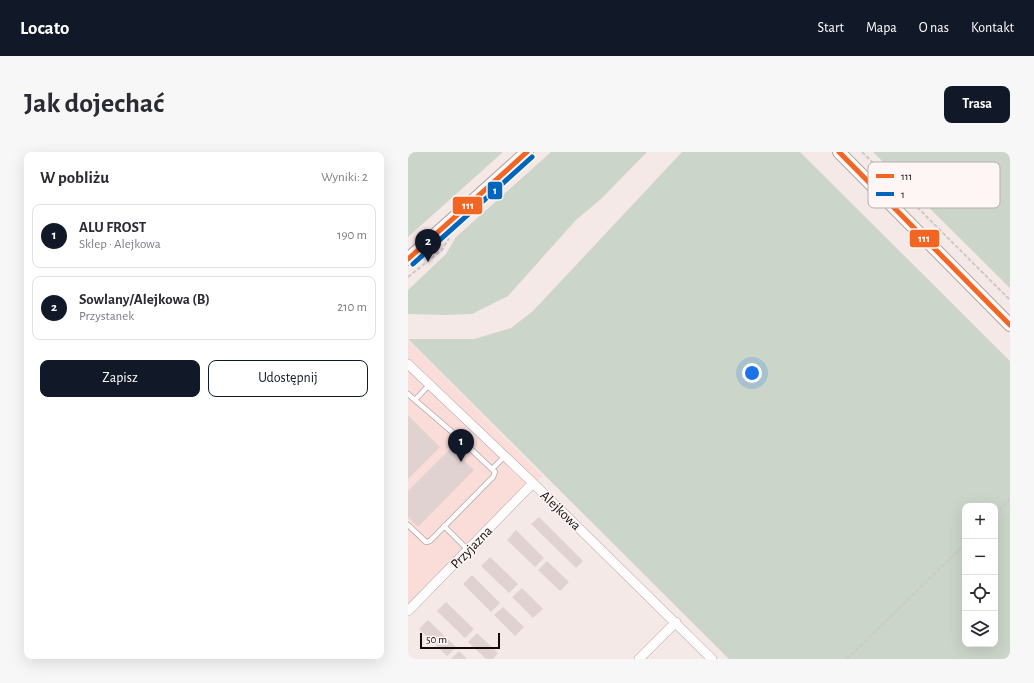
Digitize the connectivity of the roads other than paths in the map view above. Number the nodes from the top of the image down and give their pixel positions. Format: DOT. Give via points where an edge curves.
graph roads {
  1 [pos="527,152"];
  2 [pos="839,152"];
  3 [pos="868,181"];
  4 [pos="894,208"];
  5 [pos="408,259"];
  6 [pos="1010,325"];
  7 [pos="408,364"];
  8 [pos="430,384"];
  9 [pos="408,394"];
  10 [pos="415,400"];
  11 [pos="505,456"];
  12 [pos="492,469"];
  13 [pos="533,483"];
  14 [pos="408,525"];
  15 [pos="444,526"];
  16 [pos="468,550"];
  17 [pos="408,611"];
  18 [pos="676,622"];
  19 [pos="639,659"];
  20 [pos="712,659"];
  1 -- 5 [label="street"];
  2 -- 3 [label="street"];
  4 -- 6 [label="street"];
  7 -- 8 [label="street, Alejkowa"];
  8 -- 10 [label="lane"];
  8 -- 11 [label="street, Alejkowa"];
  9 -- 10 [label="lane"];
  10 -- 12 [label="lane"];
  11 -- 12 [label="lane"];
  11 -- 13 [label="street, Alejkowa"];
  12 -- 15 [label="lane" via="493,477"];
  13 -- 16 [label="street, Przyjazna"];
  13 -- 18 [label="street, Alejkowa"];
  14 -- 15 [label="lane" via="426,542"];
  15 -- 16 [label="lane"];
  16 -- 17 [label="street, Przyjazna"];
  18 -- 19 [label="street"];
  18 -- 20 [label="street, Alejkowa"];
}
